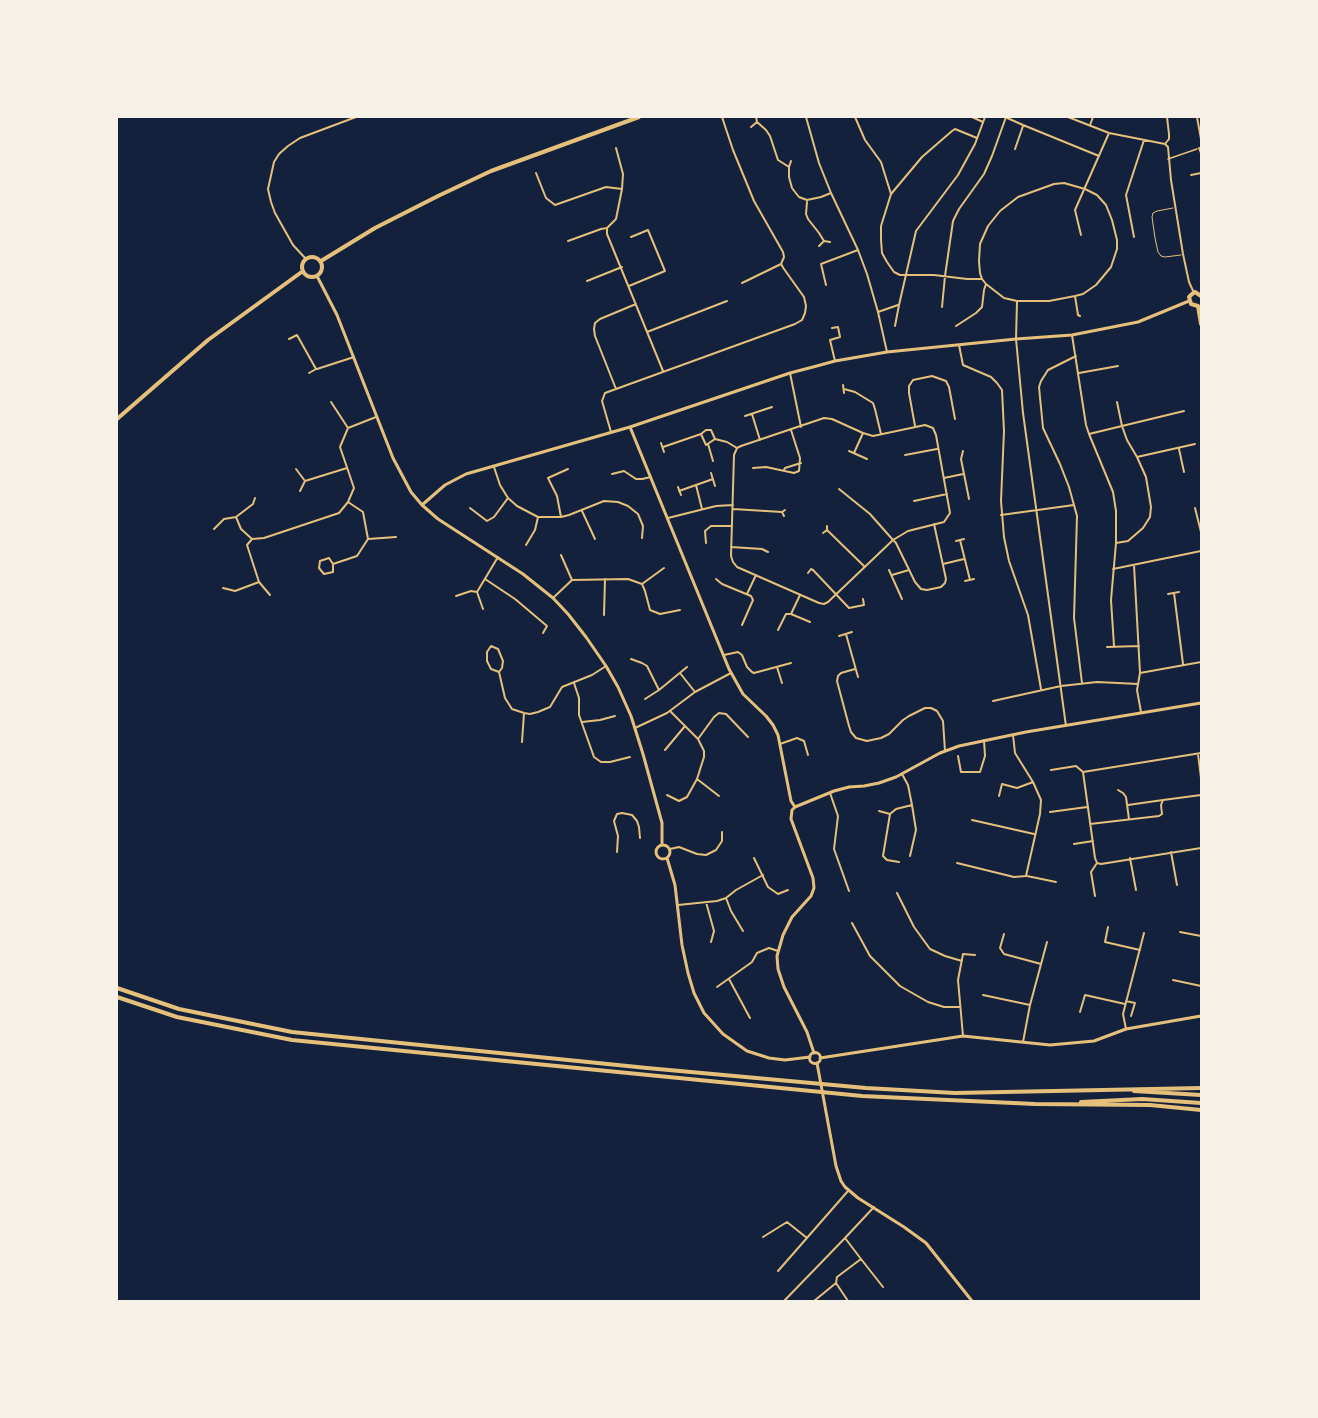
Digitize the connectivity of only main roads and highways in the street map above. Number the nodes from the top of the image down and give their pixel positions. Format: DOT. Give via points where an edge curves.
graph roads {
  1 [pos="639,117"];
  2 [pos="321,261"];
  3 [pos="303,271"];
  4 [pos="1201,296"];
  5 [pos="1200,305"];
  6 [pos="1201,324"];
  7 [pos="117,419"];
  8 [pos="117,988"];
  9 [pos="117,997"];
  10 [pos="1201,1088"];
  11 [pos="1095,1090"];
  12 [pos="1201,1095"];
  13 [pos="1201,1102"];
  14 [pos="1035,1104"];
  15 [pos="1201,1110"];
  1 -- 2 [label="main road" via="491,171 375,228"];
  2 -- 3 [label="main road" via="316,257 306,259"];
  2 -- 3 [label="main road" via="317,276 310,277"];
  3 -- 7 [label="main road" via="208,340"];
  4 -- 5 [label="main road" via="1194,293 1189,301 1193,306"];
  5 -- 6 [label="main road"];
  8 -- 11 [label="main road" via="179,1009 292,1032 866,1088 955,1093"];
  9 -- 14 [label="main road" via="177,1017 292,1040 862,1096"];
  10 -- 11 [label="main road"];
  11 -- 12 [label="main road"];
  13 -- 14 [label="main road" via="1142,1099"];
  14 -- 15 [label="main road" via="1150,1105"];
}
